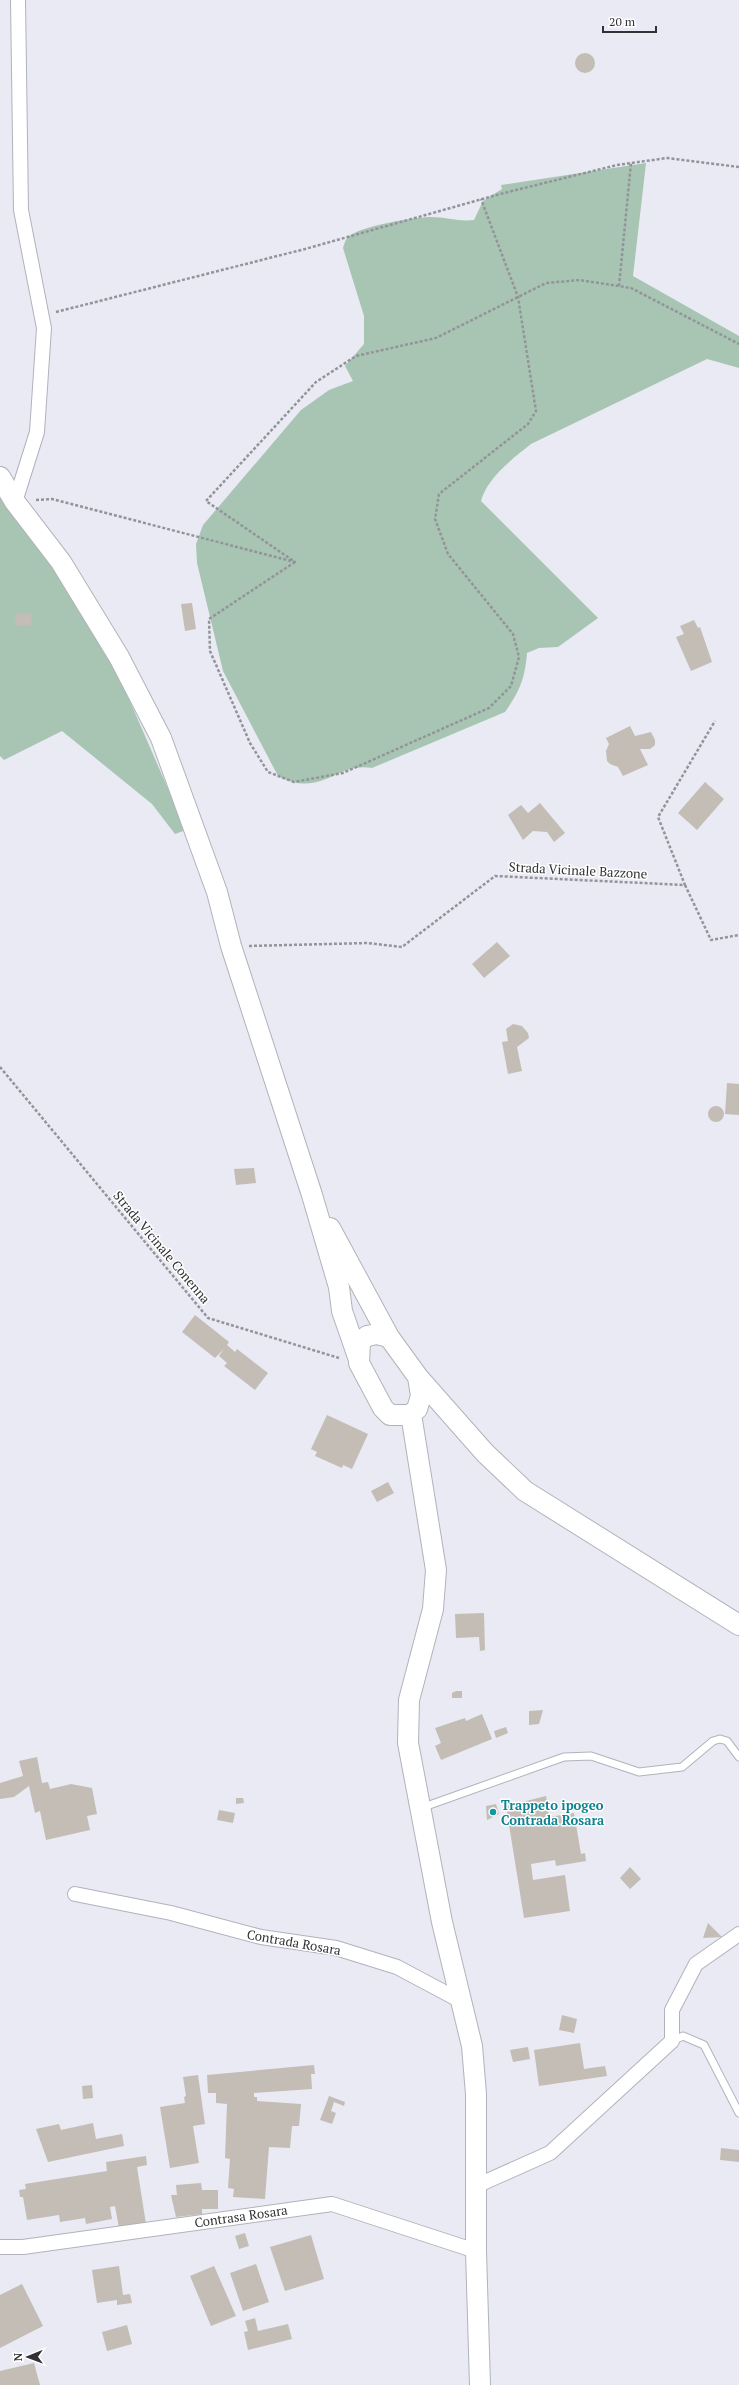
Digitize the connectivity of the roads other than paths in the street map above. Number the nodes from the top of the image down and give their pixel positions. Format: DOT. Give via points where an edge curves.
graph roads {
  1 [pos="18,0"];
  2 [pos="0,477"];
  3 [pos="15,502"];
  4 [pos="312,1195"];
  5 [pos="389,1337"];
  6 [pos="359,1360"];
  7 [pos="418,1377"];
  8 [pos="414,1412"];
  9 [pos="390,1415"];
  10 [pos="470,1436"];
  11 [pos="418,1464"];
  12 [pos="739,1625"];
  13 [pos="739,1757"];
  14 [pos="421,1808"];
  15 [pos="75,1894"];
  16 [pos="739,1934"];
  17 [pos="459,2000"];
  18 [pos="672,2041"];
  19 [pos="739,2113"];
  20 [pos="476,2186"];
  21 [pos="0,2247"];
  22 [pos="476,2251"];
  23 [pos="480,2385"];
  1 -- 3 [label="street" via="21,210 44,328 37,432"];
  2 -- 3 [label="street"];
  3 -- 4 [label="street" via="61,562 119,657 161,738 217,892 231,946"];
  4 -- 5 [label="street"];
  4 -- 6 [label="street" via="339,1287 342,1310"];
  5 -- 6 [label="street" via="377,1334 367,1336 360,1342"];
  5 -- 7 [label="street"];
  6 -- 9 [label="street" via="383,1408"];
  7 -- 8 [label="street" via="421,1396"];
  7 -- 10 [label="street"];
  8 -- 9 [label="street"];
  8 -- 10 [label="street" via="443,1417"];
  8 -- 11 [label="street"];
  9 -- 11 [label="street"];
  10 -- 12 [label="street" via="525,1490"];
  11 -- 14 [label="street" via="436,1570 433,1609 409,1700 408,1743"];
  13 -- 14 [label="lane" via="727,1741 720,1739 713,1741 682,1767 639,1772 591,1756 564,1757"];
  14 -- 17 [label="street"];
  15 -- 17 [label="street, Contrada Rosara" via="171,1913 261,1937 336,1948 397,1967"];
  16 -- 18 [label="street" via="696,1964 672,2010"];
  17 -- 20 [label="street" via="472,2046 476,2094"];
  18 -- 19 [label="lane" via="683,2036 704,2045"];
  18 -- 20 [label="street" via="550,2153"];
  20 -- 22 [label="street"];
  21 -- 22 [label="street, Contrasa Rosara" via="23,2247 332,2204"];
  22 -- 23 [label="street"];
}
